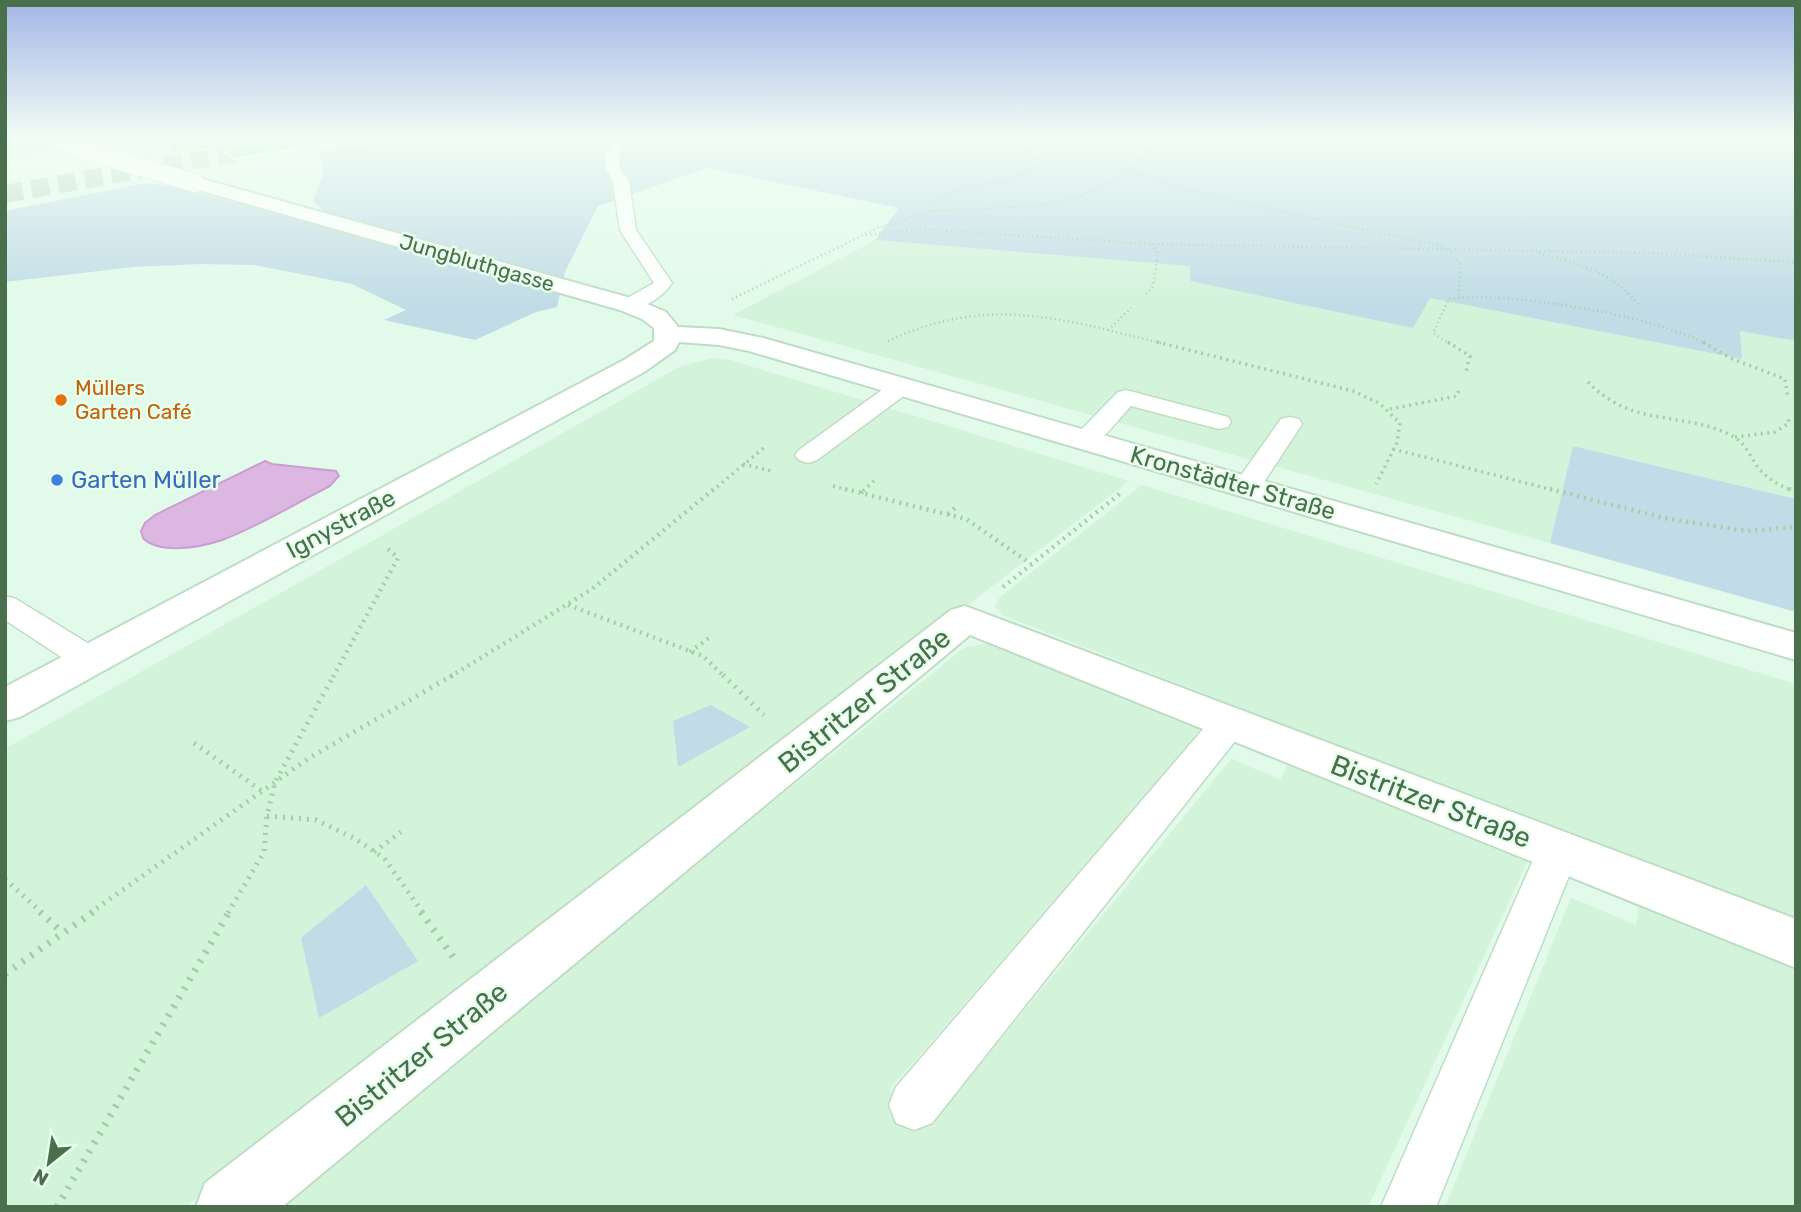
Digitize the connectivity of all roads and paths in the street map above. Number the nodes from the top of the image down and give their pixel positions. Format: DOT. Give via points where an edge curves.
graph roads {
  1 [pos="228,193"];
  2 [pos="623,193"];
  3 [pos="952,193"];
  4 [pos="1089,193"];
  5 [pos="1201,193"];
  6 [pos="930,212"];
  7 [pos="911,216"];
  8 [pos="913,221"];
  9 [pos="917,226"];
  10 [pos="920,229"];
  11 [pos="866,234"];
  12 [pos="1151,243"];
  13 [pos="1448,249"];
  14 [pos="1456,249"];
  15 [pos="1533,251"];
  16 [pos="1796,262"];
  17 [pos="1146,294"];
  18 [pos="1459,295"];
  19 [pos="629,305"];
  20 [pos="1638,305"];
  21 [pos="1131,308"];
  22 [pos="667,329"];
  23 [pos="1107,330"];
  24 [pos="1466,372"];
  25 [pos="1588,382"];
  26 [pos="901,387"];
  27 [pos="1459,390"];
  28 [pos="1788,398"];
  29 [pos="1390,409"];
  30 [pos="1788,417"];
  31 [pos="1219,422"];
  32 [pos="1290,424"];
  33 [pos="1735,437"];
  34 [pos="1084,440"];
  35 [pos="773,441"];
  36 [pos="1393,449"];
  37 [pos="808,455"];
  38 [pos="1154,460"];
  39 [pos="743,464"];
  40 [pos="782,474"];
  41 [pos="876,479"];
  42 [pos="822,483"];
  43 [pos="1247,487"];
  44 [pos="1796,492"];
  45 [pos="861,493"];
  46 [pos="957,506"];
  47 [pos="948,514"];
  48 [pos="354,517"];
  49 [pos="1796,527"];
  50 [pos="1031,564"];
  51 [pos="567,605"];
  52 [pos="5,606"];
  53 [pos="965,619"];
  54 [pos="709,638"];
  55 [pos="1796,647"];
  56 [pos="690,652"];
  57 [pos="90,660"];
  58 [pos="5,706"];
  59 [pos="1230,722"];
  60 [pos="194,743"];
  61 [pos="804,748"];
  62 [pos="275,782"];
  63 [pos="262,791"];
  64 [pos="267,816"];
  65 [pos="401,832"];
  66 [pos="1558,850"];
  67 [pos="374,852"];
  68 [pos="5,879"];
  69 [pos="63,933"];
  70 [pos="1796,944"];
  71 [pos="5,974"];
  72 [pos="485,1002"];
  73 [pos="914,1104"];
  74 [pos="57,1207"];
  75 [pos="229,1207"];
  76 [pos="1408,1207"];
  1 -- 19 [label="street, Jungbluthgasse, bridge"];
  2 -- 19 [label="lane" via="628,230 663,283"];
  3 -- 6 [label="path" via="930,205"];
  4 -- 6 [label="path" via="1062,202"];
  5 -- 14 [label="path"];
  6 -- 7 [label="path"];
  7 -- 8 [label="path"];
  7 -- 11 [label="path"];
  9 -- 10 [label="path"];
  10 -- 11 [label="path"];
  10 -- 12 [label="path"];
  11 -- 22 [label="path" via="768,285"];
  12 -- 13 [label="path"];
  12 -- 17 [label="path" via="1158,253 1153,286"];
  13 -- 14 [label="path"];
  13 -- 18 [label="path" via="1460,264"];
  14 -- 15 [label="path"];
  15 -- 16 [label="path"];
  15 -- 20 [label="path" via="1616,282"];
  18 -- 24 [label="path" via="1449,299 1433,333 1470,356"];
  18 -- 28 [label="path" via="1548,304 1671,330 1785,379"];
  19 -- 22 [label="street, Jungbluthgasse" via="657,317"];
  21 -- 23 [label="path"];
  22 -- 26 [label="street, Kronstädter Straße" via="754,344"];
  22 -- 48 [label="street, Ignystraße" via="666,344 634,366"];
  25 -- 33 [label="path" via="1614,406"];
  26 -- 34 [label="street, Kronstädter Straße"];
  26 -- 37 [label="lane"];
  27 -- 29 [label="path" via="1457,396"];
  30 -- 33 [label="path" via="1789,422 1775,432"];
  31 -- 34 [label="lane" via="1126,397"];
  32 -- 43 [label="lane"];
  33 -- 44 [label="path" via="1765,476"];
  34 -- 38 [label="street, Kronstädter Straße"];
  35 -- 39 [label="path"];
  36 -- 49 [label="path" via="1664,518 1746,531"];
  38 -- 43 [label="street, Kronstädter Straße"];
  38 -- 50 [label="path" via="1134,482"];
  39 -- 40 [label="path"];
  39 -- 51 [label="path" via="593,589"];
  41 -- 45 [label="path"];
  42 -- 45 [label="path"];
  43 -- 55 [label="street, Kronstädter Straße"];
  45 -- 47 [label="path"];
  46 -- 47 [label="path"];
  47 -- 50 [label="path" via="966,519"];
  48 -- 57 [label="street, Ignystraße"];
  48 -- 62 [label="path" via="398,558"];
  50 -- 53 [label="path"];
  51 -- 56 [label="path"];
  51 -- 62 [label="path"];
  52 -- 57 [label="lane"];
  53 -- 59 [label="street, Bistritzer Straße"];
  53 -- 61 [label="street, Bistritzer Straße"];
  54 -- 56 [label="path"];
  56 -- 61 [label="path" via="702,656"];
  57 -- 58 [label="street, Ignystraße"];
  59 -- 66 [label="street, Bistritzer Straße"];
  59 -- 73 [label="lane"];
  60 -- 63 [label="path"];
  61 -- 72 [label="street, Bistritzer Straße"];
  62 -- 63 [label="path"];
  62 -- 64 [label="path"];
  63 -- 69 [label="path"];
  64 -- 67 [label="path" via="316,820"];
  64 -- 74 [label="path" via="264,852"];
  65 -- 67 [label="path"];
  66 -- 70 [label="street, Bistritzer Straße"];
  66 -- 76 [label="lane"];
  67 -- 72 [label="path" via="384,858"];
  68 -- 69 [label="path"];
  69 -- 71 [label="path"];
  72 -- 75 [label="street, Bistritzer Straße"];
}
